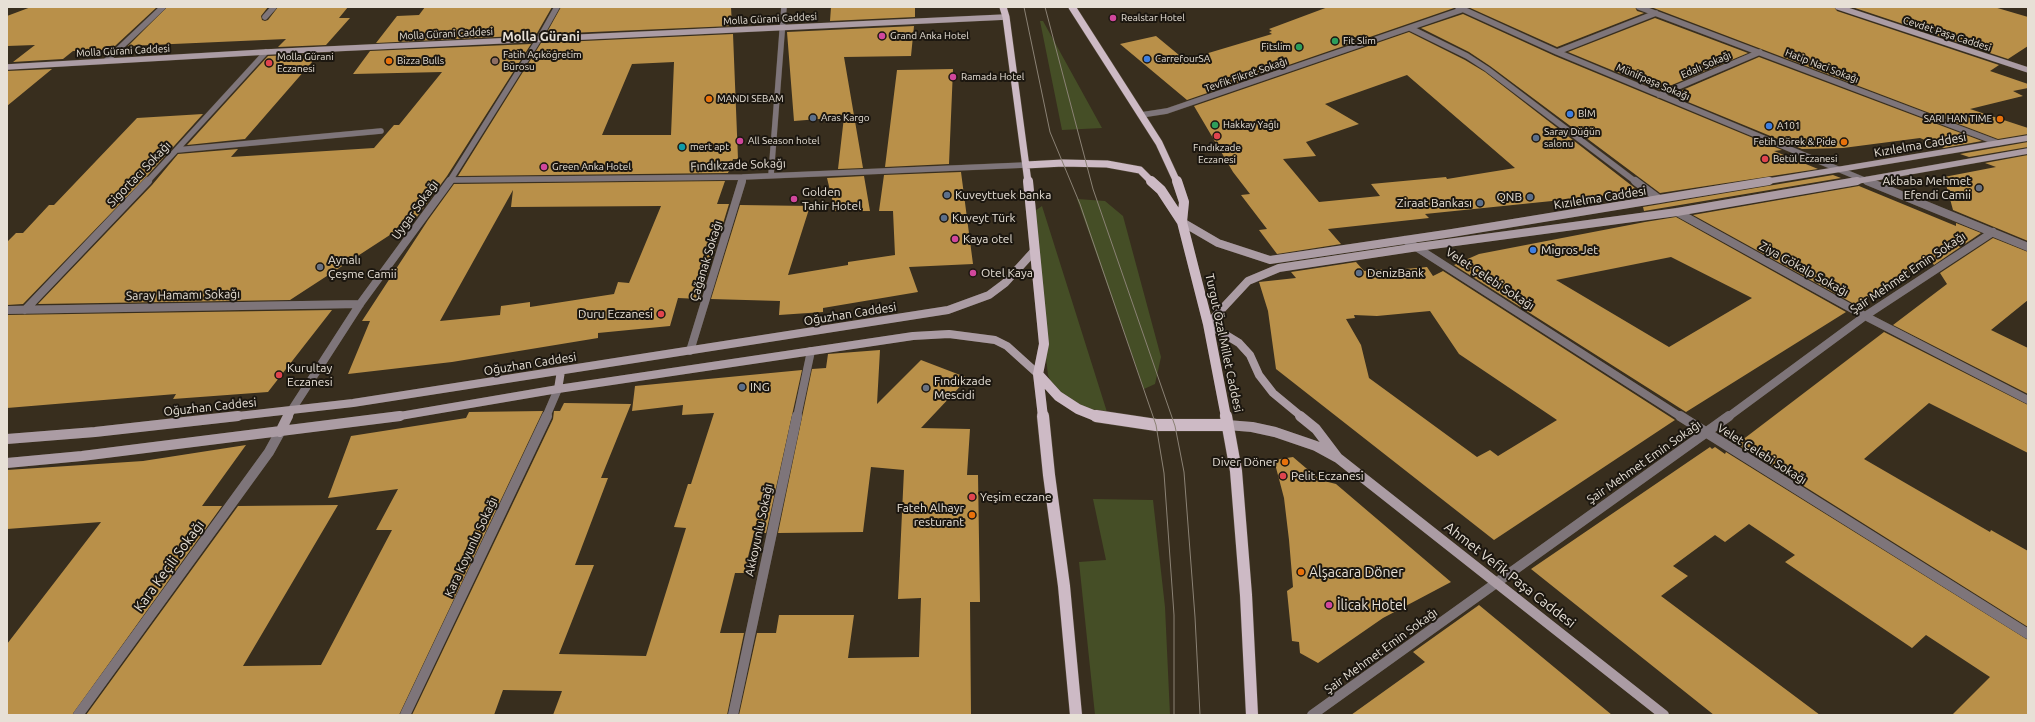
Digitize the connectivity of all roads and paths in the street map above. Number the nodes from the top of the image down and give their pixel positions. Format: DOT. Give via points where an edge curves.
graph roads {
  1 [pos="163,7"];
  2 [pos="274,7"];
  3 [pos="557,7"];
  4 [pos="784,7"];
  5 [pos="1003,7"];
  6 [pos="1072,7"];
  7 [pos="1639,7"];
  8 [pos="1838,7"];
  9 [pos="1463,8"];
  10 [pos="1656,13"];
  11 [pos="265,17"];
  12 [pos="1006,17"];
  13 [pos="783,27"];
  14 [pos="1410,28"];
  15 [pos="540,39"];
  16 [pos="266,52"];
  17 [pos="1558,52"];
  18 [pos="1760,52"];
  19 [pos="106,61"];
  20 [pos="7,67"];
  21 [pos="2028,70"];
  22 [pos="1660,95"];
  23 [pos="1142,114"];
  24 [pos="381,131"];
  25 [pos="2028,138"];
  26 [pos="1998,143"];
  27 [pos="177,150"];
  28 [pos="2028,151"];
  29 [pos="1026,165"];
  30 [pos="1842,169"];
  31 [pos="771,175"];
  32 [pos="743,177"];
  33 [pos="1866,179"];
  34 [pos="450,180"];
  35 [pos="1659,199"];
  36 [pos="1677,212"];
  37 [pos="1182,222"];
  38 [pos="1993,232"];
  39 [pos="1405,240"];
  40 [pos="1418,247"];
  41 [pos="2028,247"];
  42 [pos="1035,250"];
  43 [pos="360,304"];
  44 [pos="7,310"];
  45 [pos="25,310"];
  46 [pos="1865,316"];
  47 [pos="1208,324"];
  48 [pos="690,351"];
  49 [pos="810,351"];
  50 [pos="561,372"];
  51 [pos="1038,374"];
  52 [pos="558,389"];
  53 [pos="2028,400"];
  54 [pos="290,411"];
  55 [pos="1228,425"];
  56 [pos="280,432"];
  57 [pos="1706,433"];
  58 [pos="7,439"];
  59 [pos="1338,458"];
  60 [pos="7,463"];
  61 [pos="1496,582"];
  62 [pos="2028,634"];
  63 [pos="78,715"];
  64 [pos="405,715"];
  65 [pos="733,715"];
  66 [pos="1076,715"];
  67 [pos="1252,715"];
  68 [pos="1312,715"];
  69 [pos="1664,715"];
  1 -- 19 [label="street"];
  2 -- 11 [label="street"];
  3 -- 15 [label="street, Uygar Sokağı"];
  4 -- 13 [label="street"];
  5 -- 12 [label="main road"];
  6 -- 23 [label="main road, Turgut Özal Millet Caddesi"];
  7 -- 10 [label="street, Hatip Naci Sokağı"];
  8 -- 21 [label="main road, Cevdet Paşa Caddesi"];
  9 -- 14 [label="street, Tevfik Fikret Sokağı"];
  9 -- 17 [label="street, Münifpaşa Sokağı"];
  10 -- 17 [label="street"];
  10 -- 18 [label="street, Hatip Naci Sokağı"];
  12 -- 13 [label="main road, Molla Gürani Caddesi"];
  12 -- 29 [label="main road"];
  13 -- 15 [label="main road, Molla Gürani Caddesi"];
  13 -- 31 [label="street"];
  14 -- 23 [label="street, Tevfik Fikret Sokağı" via="1167,112"];
  14 -- 35 [label="street" via="1487,69"];
  15 -- 16 [label="main road, Molla Gürani Caddesi"];
  15 -- 34 [label="street, Uygar Sokağı"];
  16 -- 19 [label="main road, Molla Gürani Caddesi"];
  16 -- 27 [label="street, Sigortacı Sokağı"];
  17 -- 22 [label="street, Münifpaşa Sokağı"];
  18 -- 22 [label="street, Edalı Sokağı"];
  18 -- 26 [label="street, Hatip Naci Sokağı"];
  19 -- 20 [label="main road, Molla Gürani Caddesi"];
  22 -- 30 [label="street, Münifpaşa Sokağı"];
  23 -- 37 [label="main road, Turgut Özal Millet Caddesi" via="1176,179 1184,202"];
  24 -- 27 [label="street"];
  25 -- 26 [label="main road, Kızılelma Caddesi"];
  26 -- 30 [label="main road, Kızılelma Caddesi"];
  27 -- 45 [label="street, Sigortacı Sokağı"];
  28 -- 33 [label="main road, Kızılelma Caddesi"];
  29 -- 31 [label="street, Fındıkzade Sokağı"];
  29 -- 37 [label="main road" via="1107,164 1140,170 1161,190"];
  29 -- 42 [label="main road"];
  30 -- 33 [label="street, Münifpaşa Sokağı"];
  30 -- 35 [label="main road, Kızılelma Caddesi"];
  31 -- 32 [label="street, Fındıkzade Sokağı"];
  32 -- 34 [label="street, Fındıkzade Sokağı"];
  32 -- 48 [label="street, Çağanak Sokağı"];
  33 -- 36 [label="main road, Kızılelma Caddesi"];
  33 -- 38 [label="street, Münifpaşa Sokağı"];
  34 -- 43 [label="street, Uygar Sokağı"];
  35 -- 36 [label="main road"];
  35 -- 39 [label="main road, Kızılelma Caddesi"];
  36 -- 40 [label="main road, Kızılelma Caddesi"];
  36 -- 46 [label="street, Ziya Gökalp Sokağı"];
  37 -- 39 [label="main road, Kızılelma Caddesi" via="1218,243 1270,260"];
  37 -- 47 [label="main road, Turgut Özal Millet Caddesi"];
  38 -- 41 [label="street, Münifpaşa Sokağı"];
  38 -- 46 [label="street, Şair Mehmet Emin Sokağı"];
  39 -- 40 [label="street, Velet Çelebi Sokağı"];
  40 -- 47 [label="main road, Kızılelma Caddesi" via="1278,268 1248,281"];
  40 -- 57 [label="street, Velet Çelebi Sokağı"];
  42 -- 48 [label="main road, Oğuzhan Caddesi" via="1005,283 989,295 948,310"];
  42 -- 51 [label="main road" via="1044,344"];
  43 -- 45 [label="street, Saray Hamamı Sokağı"];
  43 -- 54 [label="street, Uygar Sokağı"];
  44 -- 45 [label="street, Saray Hamamı Sokağı"];
  46 -- 53 [label="street, Ziya Gökalp Sokağı"];
  46 -- 57 [label="street, Şair Mehmet Emin Sokağı"];
  47 -- 55 [label="main road, Turgut Özal Millet Caddesi"];
  47 -- 59 [label="main road" via="1239,343 1250,355 1259,375 1273,393 1316,429"];
  48 -- 50 [label="main road, Oğuzhan Caddesi"];
  49 -- 51 [label="main road" via="913,336 949,334 995,340 1007,346"];
  49 -- 52 [label="main road"];
  49 -- 65 [label="street, Akkoyunlu Sokağı"];
  50 -- 52 [label="main road"];
  50 -- 54 [label="main road, Oğuzhan Caddesi"];
  51 -- 55 [label="main road" via="1058,396 1078,409 1101,418 1162,425"];
  51 -- 66 [label="main road" via="1064,586"];
  52 -- 56 [label="main road" via="376,420"];
  52 -- 64 [label="street, Kara Koyunlu Sokağı"];
  54 -- 56 [label="main road"];
  54 -- 58 [label="main road, Oğuzhan Caddesi"];
  55 -- 59 [label="main road" via="1275,432 1316,446"];
  55 -- 67 [label="main road, Turgut Özal Millet Caddesi" via="1238,492"];
  56 -- 60 [label="main road"];
  56 -- 63 [label="street, Kara Keçili Sokağı" via="269,452"];
  57 -- 61 [label="street, Şair Mehmet Emin Sokağı"];
  57 -- 62 [label="street, Velet Çelebi Sokağı"];
  59 -- 61 [label="main road, Ahmet Vefik Paşa Caddesi"];
  61 -- 68 [label="street, Şair Mehmet Emin Sokağı"];
  61 -- 69 [label="main road, Ahmet Vefik Paşa Caddesi"];
}
